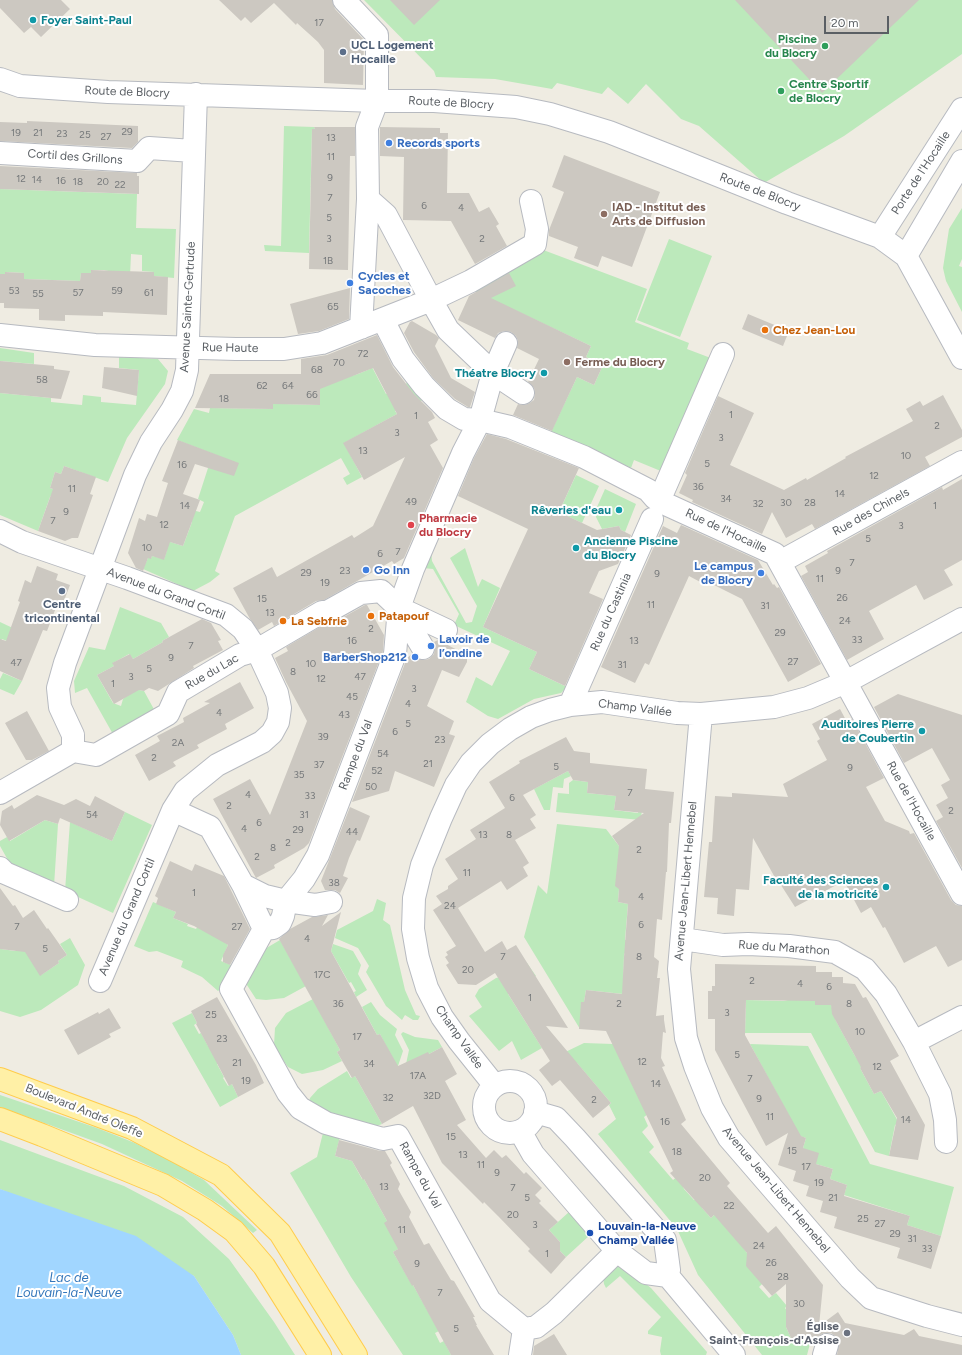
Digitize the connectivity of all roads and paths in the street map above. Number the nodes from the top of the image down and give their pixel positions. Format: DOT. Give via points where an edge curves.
graph roads {
  1 [pos="344,0"];
  2 [pos="0,79"];
  3 [pos="196,94"];
  4 [pos="377,101"];
  5 [pos="962,109"];
  6 [pos="193,151"];
  7 [pos="0,152"];
  8 [pos="962,161"];
  9 [pos="368,200"];
  10 [pos="531,201"];
  11 [pos="880,237"];
  12 [pos="906,256"];
  13 [pos="431,300"];
  14 [pos="383,320"];
  15 [pos="361,328"];
  16 [pos="0,335"];
  17 [pos="506,343"];
  18 [pos="187,348"];
  19 [pos="723,354"];
  20 [pos="962,358"];
  21 [pos="493,373"];
  22 [pos="523,393"];
  23 [pos="480,420"];
  24 [pos="962,462"];
  25 [pos="655,510"];
  26 [pos="0,531"];
  27 [pos="780,562"];
  28 [pos="101,569"];
  29 [pos="399,608"];
  30 [pos="962,619"];
  31 [pos="446,630"];
  32 [pos="423,648"];
  33 [pos="257,650"];
  34 [pos="846,682"];
  35 [pos="570,705"];
  36 [pos="700,714"];
  37 [pos="73,751"];
  38 [pos="0,793"];
  39 [pos="173,810"];
  40 [pos="0,868"];
  41 [pos="243,885"];
  42 [pos="962,894"];
  43 [pos="67,900"];
  44 [pos="286,902"];
  45 [pos="331,902"];
  46 [pos="264,929"];
  47 [pos="682,939"];
  48 [pos="100,981"];
  49 [pos="962,1017"];
  50 [pos="914,1042"];
  51 [pos="0,1079"];
  52 [pos="495,1086"];
  53 [pos="535,1112"];
  54 [pos="0,1119"];
  55 [pos="520,1131"];
  56 [pos="946,1142"];
  57 [pos="617,1251"];
  58 [pos="668,1276"];
  59 [pos="962,1325"];
  60 [pos="524,1329"];
  61 [pos="320,1355"];
  62 [pos="356,1355"];
  63 [pos="520,1355"];
  64 [pos="734,1355"];
  1 -- 4 [label="street" via="378,35"];
  2 -- 3 [label="street, Route de Blocry" via="20,86"];
  3 -- 4 [label="street, Route de Blocry"];
  3 -- 6 [label="street, Avenue Sainte-Gertrude"];
  4 -- 9 [label="street" via="367,127"];
  4 -- 11 [label="street, Route de Blocry" via="434,101 490,105 550,114 608,132"];
  5 -- 11 [label="street, Porte de l'Hocaille"];
  6 -- 7 [label="street, Cortil des Grillons" via="149,148 137,161"];
  6 -- 18 [label="street, Avenue Sainte-Gertrude"];
  8 -- 12 [label="street"];
  9 -- 13 [label="street" via="386,215"];
  9 -- 15 [label="street"];
  10 -- 13 [label="street, Rue Haute" via="538,229 535,244 471,281"];
  11 -- 12 [label="street, Route de Blocry"];
  12 -- 20 [label="street"];
  13 -- 14 [label="street, Rue Haute"];
  13 -- 21 [label="street" via="448,330"];
  14 -- 15 [label="street, Rue Haute"];
  14 -- 23 [label="street, Rue de l'Hocaille" via="403,359 424,386 447,409 464,419"];
  15 -- 18 [label="street, Rue Haute" via="322,343 284,349"];
  16 -- 18 [label="street, Rue Haute" via="95,345"];
  17 -- 21 [label="street"];
  18 -- 28 [label="street, Avenue Sainte-Gertrude" via="187,370 182,391 151,442 135,475"];
  19 -- 25 [label="street, Rue du Castinia"];
  21 -- 22 [label="street"];
  21 -- 23 [label="street"];
  23 -- 25 [label="street, Rue de l'Hocaille" via="510,427 584,457 648,490"];
  23 -- 29 [label="street, Rampe du Val" via="413,569"];
  24 -- 27 [label="street, Rue des Chinels"];
  25 -- 27 [label="street, Rue de l'Hocaille" via="775,554"];
  25 -- 35 [label="street, Rue du Castinia"];
  26 -- 28 [label="street, Avenue du Grand Cortil" via="22,542"];
  27 -- 34 [label="street, Rue de l'Hocaille"];
  28 -- 33 [label="street, Avenue du Grand Cortil" via="226,615 243,629"];
  28 -- 37 [label="street, Avenue Sainte-Gertrude" via="58,688 60,707 73,735"];
  29 -- 31 [label="street"];
  29 -- 32 [label="street"];
  29 -- 33 [label="street, Rue du Lac" via="381,590 361,593 322,612"];
  29 -- 44 [label="street, Rampe du Val" via="395,654 318,855"];
  30 -- 34 [label="street, Champ Vallée"];
  33 -- 37 [label="street, Rue du Lac" via="240,656 178,692 168,714 96,755"];
  33 -- 39 [label="street, Avenue du Grand Cortil" via="277,693 280,708 275,728 262,742 217,765 198,780 185,791"];
  34 -- 36 [label="street, Champ Vallée" via="808,698 774,708"];
  34 -- 42 [label="street, Rue de l'Hocaille"];
  35 -- 36 [label="street, Champ Vallée" via="602,702"];
  35 -- 52 [label="street, Champ Vallée" via="531,717 510,729 471,763 456,785 441,818 422,866 414,898 413,929 427,988 442,1017"];
  36 -- 47 [label="street, Avenue Jean-Libert Hennebel"];
  37 -- 38 [label="street"];
  39 -- 41 [label="street" via="210,827"];
  39 -- 48 [label="street, Avenue du Grand Cortil"];
  40 -- 43 [label="street" via="5,873"];
  41 -- 44 [label="street" via="265,896"];
  41 -- 46 [label="street"];
  44 -- 45 [label="street" via="315,905"];
  44 -- 46 [label="street" via="280,923 273,928"];
  46 -- 60 [label="street, Rampe du Val" via="231,989 288,1093 300,1108 326,1122 383,1139 398,1136 490,1301"];
  47 -- 50 [label="street, Rue du Marathon" via="723,945 789,946 835,952 865,969 886,994"];
  47 -- 59 [label="street, Avenue Jean-Libert Hennebel" via="679,969 686,1038 712,1108 729,1138 850,1278 871,1298"];
  49 -- 50 [label="street"];
  50 -- 56 [label="street, Rue du Marathon" via="940,1094"];
  51 -- 62 [label="main road, Boulevard André Oleffe" via="132,1128 221,1176 280,1233"];
  52 -- 53 [label="street" via="503,1082 520,1083 533,1095"];
  52 -- 55 [label="street" via="484,1104 485,1115 490,1124 499,1131"];
  53 -- 55 [label="street" via="532,1120"];
  53 -- 58 [label="street" via="556,1118 665,1240"];
  54 -- 61 [label="main road" via="163,1185 234,1231 264,1266"];
  55 -- 57 [label="street" via="533,1154"];
  57 -- 58 [label="street" via="646,1273"];
  57 -- 60 [label="street" via="554,1313 536,1327"];
  58 -- 64 [label="street"];
  60 -- 63 [label="street"];
}
